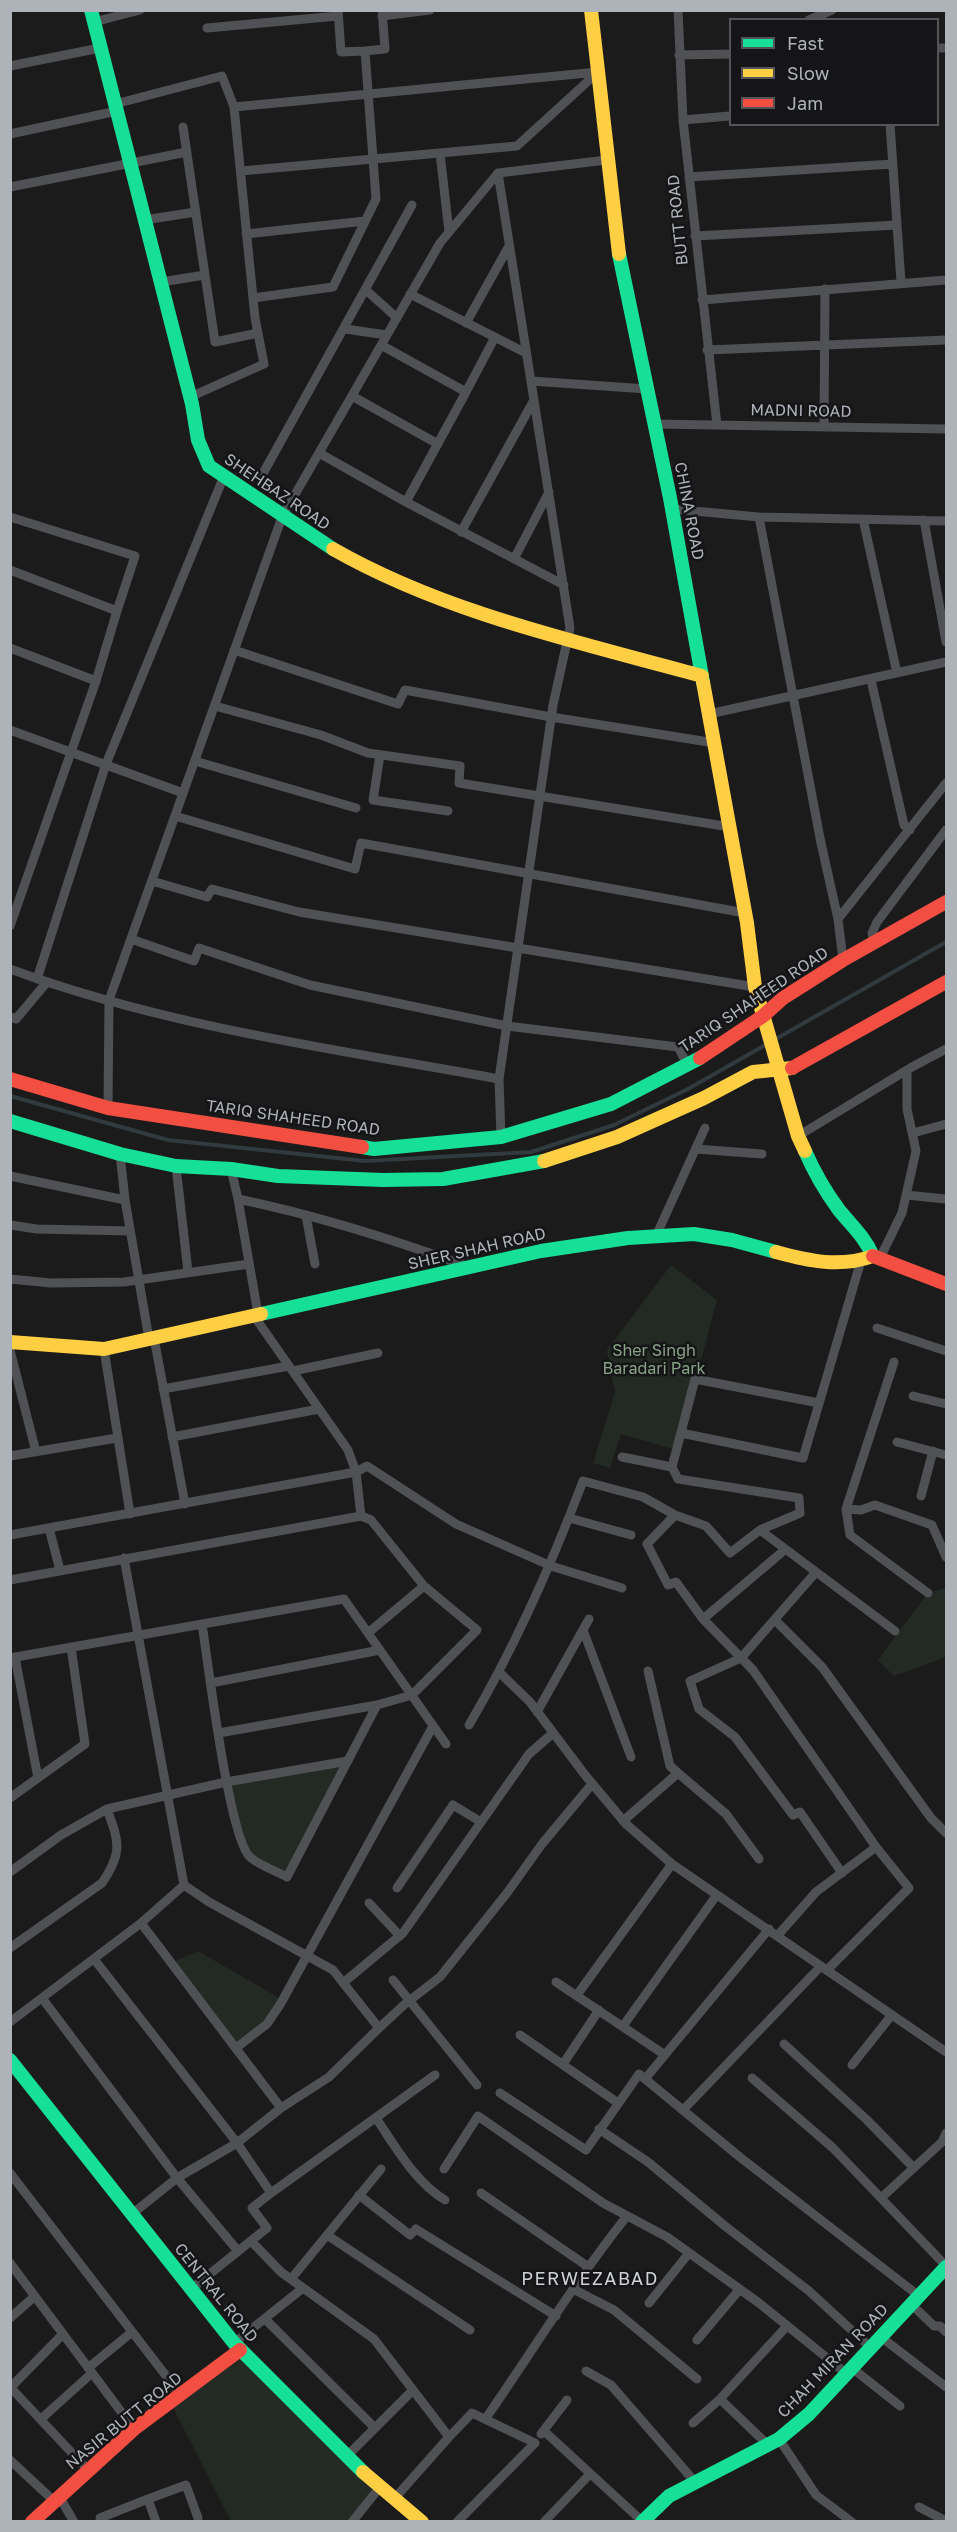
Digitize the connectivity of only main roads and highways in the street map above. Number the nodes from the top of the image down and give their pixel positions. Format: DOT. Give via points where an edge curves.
graph roads {
  1 [pos="591,10"];
  2 [pos="92,16"];
  3 [pos="702,676"];
  4 [pos="946,902"];
  5 [pos="946,982"];
  6 [pos="765,1022"];
  7 [pos="779,1069"];
  8 [pos="10,1079"];
  9 [pos="10,1121"];
  10 [pos="876,1258"];
  11 [pos="946,1284"];
  12 [pos="10,1342"];
  13 [pos="10,2060"];
  14 [pos="946,2266"];
  15 [pos="237,2347"];
  16 [pos="642,2521"];
  17 [pos="32,2522"];
  18 [pos="422,2522"];
  1 -- 3 [label="main road, CHINA ROAD" via="616,241"];
  2 -- 3 [label="main road, SHEHBAZ ROAD" via="198,440 209,466 334,550 388,579 533,630"];
  3 -- 6 [label="main road, CHINA ROAD" via="755,987"];
  4 -- 6 [label="main road, TARIQ SHAHEED ROAD" via="783,998"];
  5 -- 7 [label="main road" via="809,1062"];
  6 -- 7 [label="main road, CHINA ROAD"];
  6 -- 8 [label="main road, TARIQ SHAHEED ROAD" via="611,1104 501,1137 374,1149 108,1108"];
  7 -- 9 [label="main road" via="753,1072 617,1137 556,1159 443,1179 278,1176 176,1166 120,1154"];
  7 -- 10 [label="main road" via="798,1136 815,1174"];
  10 -- 11 [label="main road"];
  10 -- 12 [label="main road, SHER SHAH ROAD" via="860,1264 807,1261 717,1236 656,1236 541,1251 104,1349"];
  13 -- 15 [label="main road, CENTRAL ROAD"];
  14 -- 16 [label="main road, CHAH MIRAN ROAD" via="809,2414 773,2442 669,2496"];
  15 -- 17 [label="main road, NASIR BUTT ROAD" via="134,2429"];
  15 -- 18 [label="main road, CENTRAL ROAD" via="346,2457"];
}
